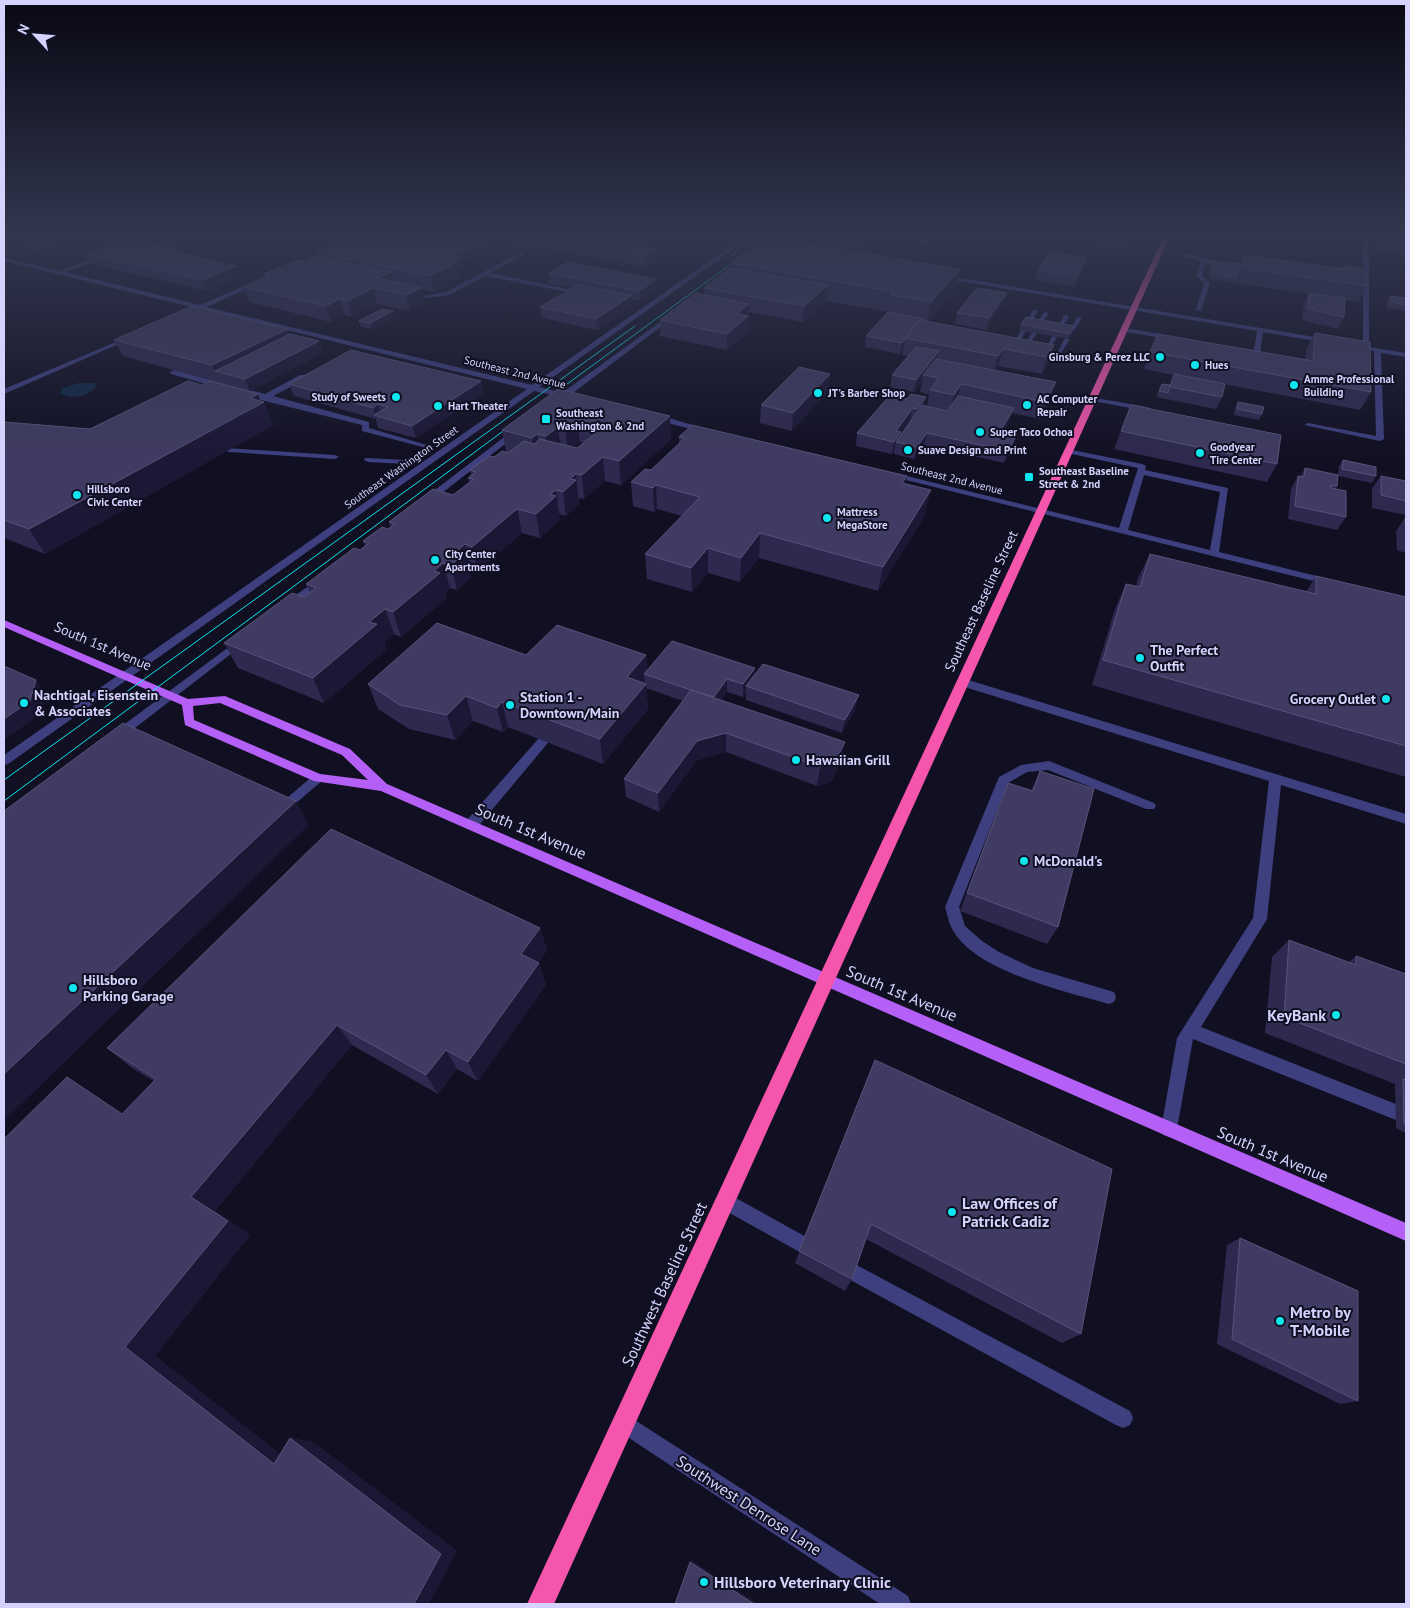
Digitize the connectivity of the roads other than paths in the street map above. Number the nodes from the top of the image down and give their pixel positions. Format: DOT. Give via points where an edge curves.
graph roads {
  1 [pos="191,311"];
  2 [pos="218,311"];
  3 [pos="637,311"];
  4 [pos="678,311"];
  5 [pos="1035,311"];
  6 [pos="1133,311"];
  7 [pos="1146,311"];
  8 [pos="1366,311"];
  9 [pos="186,313"];
  10 [pos="1046,313"];
  11 [pos="1066,316"];
  12 [pos="1079,318"];
  13 [pos="1028,323"];
  14 [pos="1038,325"];
  15 [pos="1058,329"];
  16 [pos="1124,330"];
  17 [pos="1260,330"];
  18 [pos="1023,331"];
  19 [pos="1071,331"];
  20 [pos="141,333"];
  21 [pos="1034,333"];
  22 [pos="1054,337"];
  23 [pos="1067,339"];
  24 [pos="1180,340"];
  25 [pos="1016,342"];
  26 [pos="1337,343"];
  27 [pos="1026,345"];
  28 [pos="1347,345"];
  29 [pos="361,346"];
  30 [pos="1366,348"];
  31 [pos="1238,349"];
  32 [pos="1047,350"];
  33 [pos="1377,350"];
  34 [pos="348,352"];
  35 [pos="1059,352"];
  36 [pos="1406,355"];
  37 [pos="174,372"];
  38 [pos="308,374"];
  39 [pos="533,388"];
  40 [pos="4,392"];
  41 [pos="564,396"];
  42 [pos="266,397"];
  43 [pos="1093,398"];
  44 [pos="577,399"];
  45 [pos="256,402"];
  46 [pos="554,404"];
  47 [pos="1160,412"];
  48 [pos="643,414"];
  49 [pos="530,422"];
  50 [pos="1308,425"];
  51 [pos="718,433"];
  52 [pos="430,447"];
  53 [pos="229,450"];
  54 [pos="1070,451"];
  55 [pos="335,457"];
  56 [pos="368,460"];
  57 [pos="407,462"];
  58 [pos="880,472"];
  59 [pos="1141,472"];
  60 [pos="420,506"];
  61 [pos="1042,512"];
  62 [pos="1123,531"];
  63 [pos="1214,553"];
  64 [pos="328,575"];
  65 [pos="1339,584"];
  66 [pos="280,612"];
  67 [pos="4,622"];
  68 [pos="248,636"];
  69 [pos="125,676"];
  70 [pos="962,682"];
  71 [pos="171,695"];
  72 [pos="187,702"];
  73 [pos="543,740"];
  74 [pos="107,743"];
  75 [pos="4,761"];
  76 [pos="318,778"];
  77 [pos="1276,778"];
  78 [pos="383,787"];
  79 [pos="1150,806"];
  80 [pos="279,811"];
  81 [pos="1406,819"];
  82 [pos="470,825"];
  83 [pos="825,980"];
  84 [pos="1109,997"];
  85 [pos="1190,1030"];
  86 [pos="1406,1116"];
  87 [pos="1169,1129"];
  88 [pos="725,1201"];
  89 [pos="1406,1232"];
  90 [pos="802,1244"];
  91 [pos="851,1271"];
  92 [pos="1123,1418"];
  93 [pos="624,1423"];
  94 [pos="540,1604"];
  95 [pos="900,1604"];
  1 -- 9 [label="street"];
  2 -- 29 [label="street, Southeast 2nd Avenue"];
  3 -- 39 [label="street, Southeast Washington Street"];
  4 -- 41 [label="street"];
  5 -- 13 [label="street"];
  6 -- 16 [label="highway, Southeast Baseline Street"];
  7 -- 17 [label="street"];
  8 -- 30 [label="street"];
  10 -- 14 [label="street"];
  11 -- 15 [label="street"];
  12 -- 19 [label="street"];
  16 -- 24 [label="street"];
  16 -- 43 [label="highway, Southeast Baseline Street"];
  17 -- 26 [label="street"];
  17 -- 31 [label="street" via="1257,353"];
  18 -- 25 [label="street"];
  20 -- 40 [label="street"];
  21 -- 27 [label="street"];
  22 -- 32 [label="street"];
  23 -- 35 [label="street"];
  28 -- 30 [label="street"];
  29 -- 34 [label="street"];
  29 -- 39 [label="street, Southeast 2nd Avenue"];
  30 -- 33 [label="street"];
  33 -- 36 [label="street"];
  33 -- 50 [label="street" via="1380,439"];
  37 -- 42 [label="street"];
  38 -- 42 [label="street"];
  39 -- 41 [label="street, Southeast 2nd Avenue"];
  39 -- 69 [label="street, Southeast Washington Street"];
  41 -- 44 [label="street, Southeast 2nd Avenue"];
  41 -- 46 [label="street"];
  42 -- 45 [label="street"];
  42 -- 52 [label="street" via="366,424 365,429"];
  43 -- 47 [label="street"];
  43 -- 54 [label="highway, Southeast Baseline Street"];
  48 -- 51 [label="street"];
  49 -- 60 [label="street"];
  53 -- 55 [label="street"];
  54 -- 59 [label="street" via="1142,466"];
  54 -- 61 [label="highway, Southeast Baseline Street"];
  56 -- 57 [label="street"];
  58 -- 61 [label="street, Southeast 2nd Avenue"];
  59 -- 62 [label="street"];
  59 -- 63 [label="street" via="1225,490"];
  61 -- 62 [label="street, Southeast 2nd Avenue"];
  61 -- 70 [label="highway, Southeast Baseline Street"];
  62 -- 63 [label="street, Southeast 2nd Avenue"];
  63 -- 65 [label="street, Southeast 2nd Avenue"];
  64 -- 66 [label="street"];
  67 -- 69 [label="main road, South 1st Avenue"];
  68 -- 71 [label="street"];
  69 -- 71 [label="main road, South 1st Avenue"];
  69 -- 75 [label="street, Southeast Washington Street"];
  70 -- 77 [label="street"];
  70 -- 83 [label="highway, Southeast Baseline Street"];
  71 -- 72 [label="main road, South 1st Avenue"];
  71 -- 74 [label="street"];
  72 -- 76 [label="main road, South 1st Avenue" via="189,722"];
  72 -- 78 [label="main road, South 1st Avenue" via="220,699 346,752"];
  73 -- 82 [label="street"];
  76 -- 78 [label="main road, South 1st Avenue"];
  76 -- 80 [label="street"];
  77 -- 81 [label="street"];
  77 -- 85 [label="street" via="1260,919"];
  78 -- 82 [label="main road, South 1st Avenue"];
  79 -- 84 [label="street" via="1049,765 1025,768 1003,780 952,907 960,931 992,957 1032,974"];
  82 -- 83 [label="main road, South 1st Avenue"];
  83 -- 87 [label="main road, South 1st Avenue"];
  83 -- 88 [label="highway, Southwest Baseline Street"];
  85 -- 86 [label="street"];
  85 -- 87 [label="street" via="1185,1038"];
  87 -- 89 [label="main road, South 1st Avenue"];
  88 -- 90 [label="street"];
  88 -- 93 [label="highway, Southwest Baseline Street"];
  91 -- 92 [label="street"];
  93 -- 94 [label="highway, Southwest Baseline Street"];
  93 -- 95 [label="street, Southwest Denrose Lane"];
}
